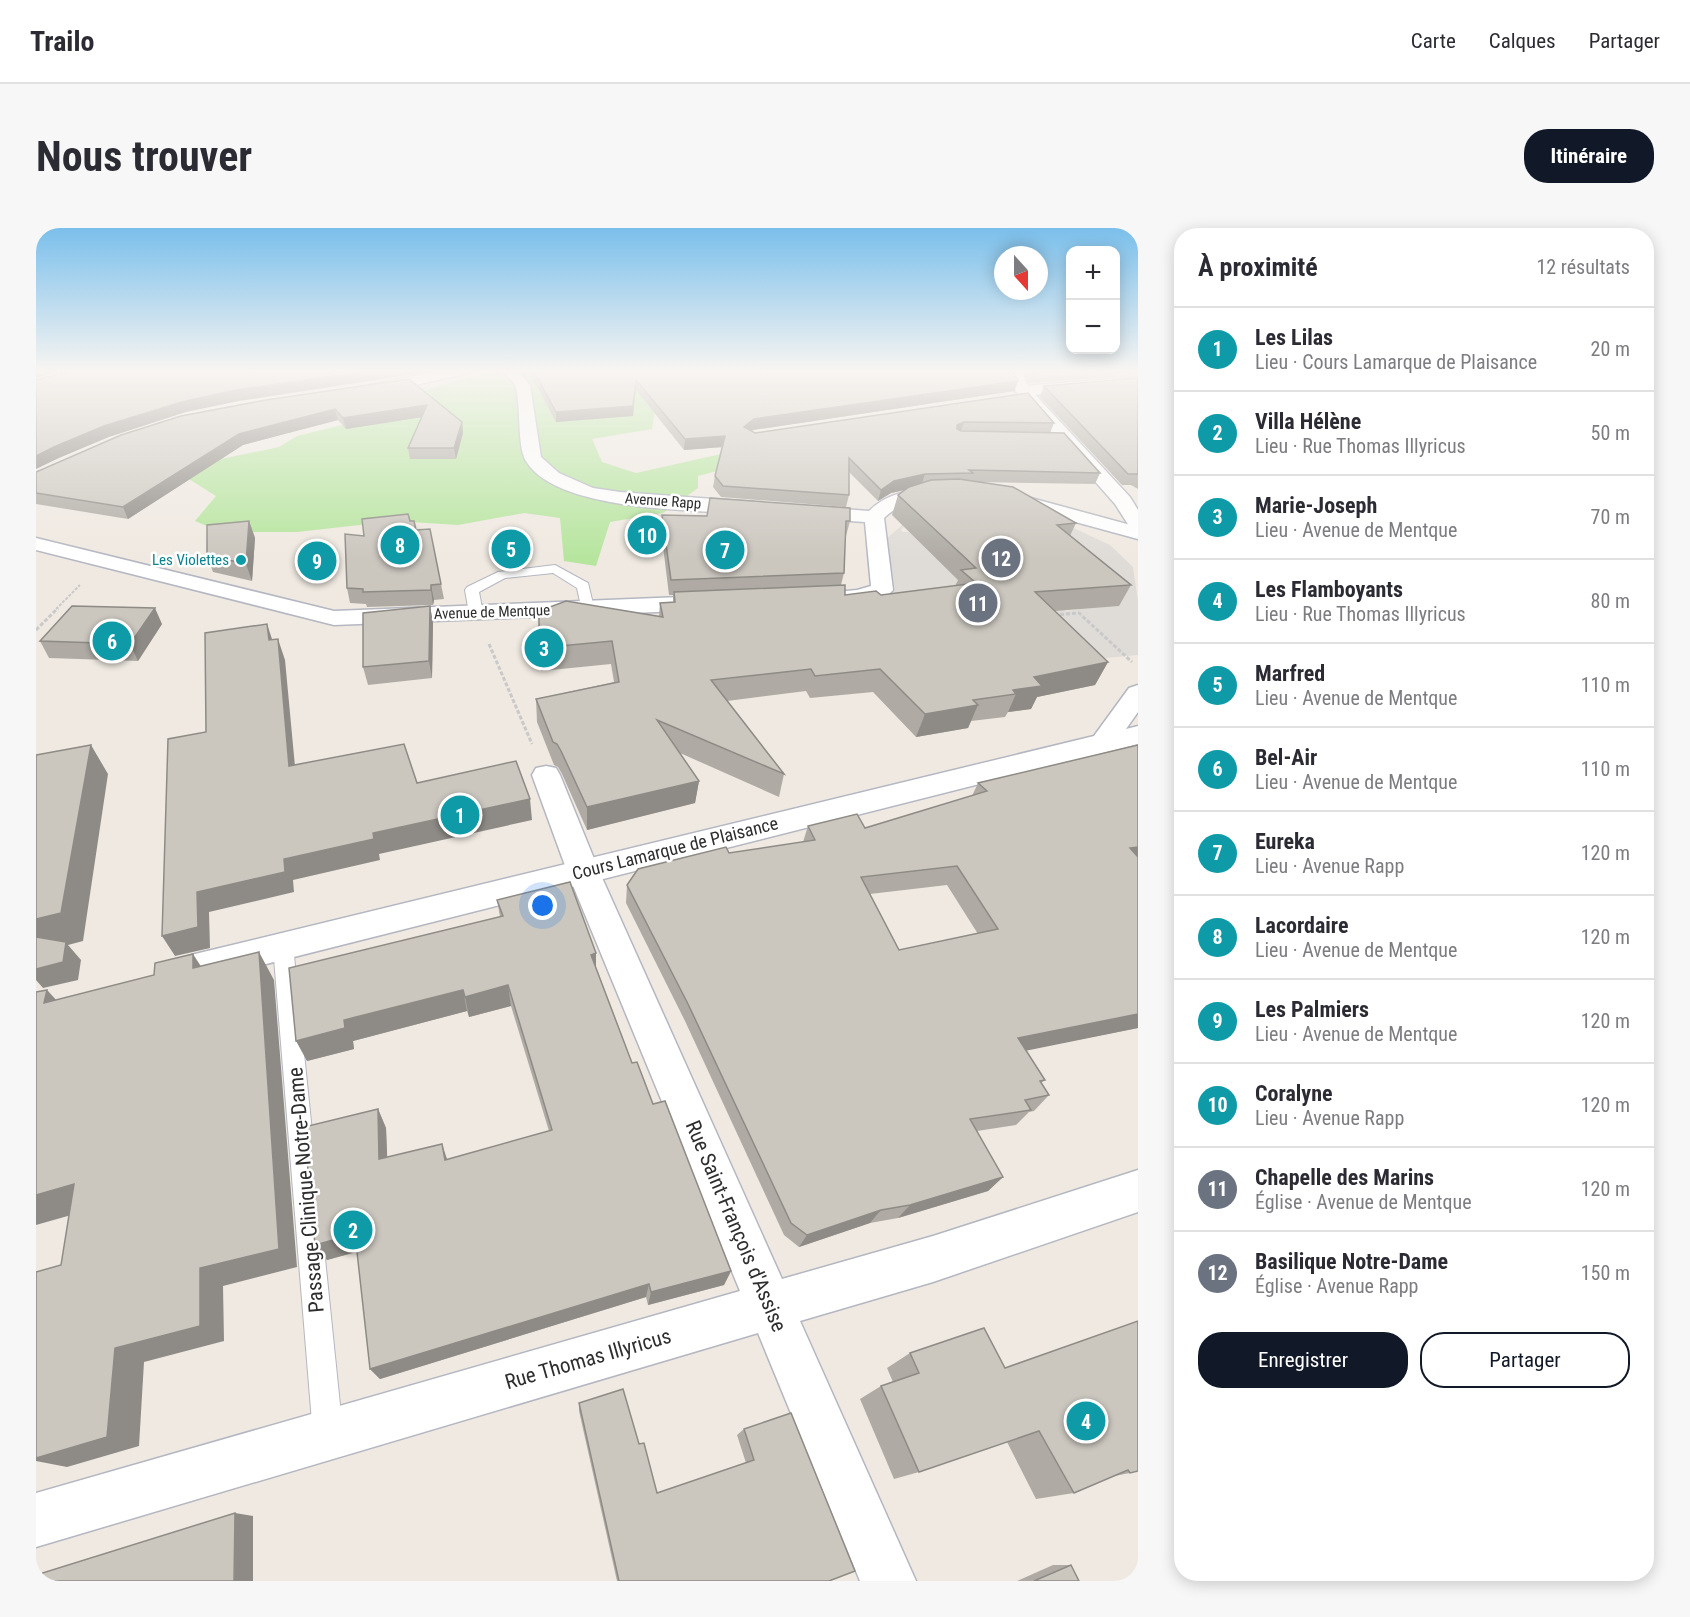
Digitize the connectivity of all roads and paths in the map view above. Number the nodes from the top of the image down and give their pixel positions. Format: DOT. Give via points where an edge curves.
graph roads {
  1 [pos="530,433"];
  2 [pos="1057,433"];
  3 [pos="961,492"];
  4 [pos="992,495"];
  5 [pos="874,517"];
  6 [pos="1138,525"];
  7 [pos="1138,533"];
  8 [pos="36,544"];
  9 [pos="103,560"];
  10 [pos="811,599"];
  11 [pos="728,602"];
  12 [pos="587,608"];
  13 [pos="477,613"];
  14 [pos="1046,615"];
  15 [pos="36,630"];
  16 [pos="1128,657"];
  17 [pos="1134,704"];
  18 [pos="1138,735"];
  19 [pos="1104,741"];
  20 [pos="546,776"];
  21 [pos="583,871"];
  22 [pos="283,946"];
  23 [pos="172,973"];
  24 [pos="1138,1191"];
  25 [pos="770,1306"];
  26 [pos="328,1434"];
  27 [pos="36,1520"];
  28 [pos="888,1581"];
  1 -- 5 [label="street, Avenue Rapp" via="533,459 553,477 589,493"];
  2 -- 6 [label="street" via="1123,501"];
  3 -- 5 [label="street" via="913,495 891,502"];
  4 -- 7 [label="street"];
  5 -- 10 [label="street" via="882,590 858,597"];
  8 -- 9 [label="street, Avenue de Mentque"];
  9 -- 13 [label="street, Avenue de Mentque" via="334,618"];
  9 -- 15 [label="path"];
  11 -- 12 [label="street, Avenue de Mentque"];
  12 -- 13 [label="street, Avenue de Mentque"];
  12 -- 13 [label="lane" via="583,586 555,570 502,575 472,590"];
  13 -- 20 [label="path"];
  14 -- 16 [label="path" via="1079,613"];
  17 -- 19 [label="street"];
  18 -- 19 [label="street, Cours Lamarque de Plaisance"];
  19 -- 21 [label="street, Cours Lamarque de Plaisance"];
  20 -- 21 [label="street, Rue Saint-François d'Assise"];
  21 -- 22 [label="street, Cours Lamarque de Plaisance"];
  21 -- 25 [label="street, Rue Saint-François d'Assise"];
  22 -- 23 [label="street, Cours Lamarque de Plaisance"];
  22 -- 26 [label="lane, Passage Clinique Notre-Dame"];
  24 -- 25 [label="street, Rue Thomas Illyricus" via="933,1259"];
  25 -- 26 [label="street, Rue Thomas Illyricus"];
  25 -- 28 [label="street, Rue Saint-François d'Assise"];
  26 -- 27 [label="street, Rue Thomas Illyricus"];
}
